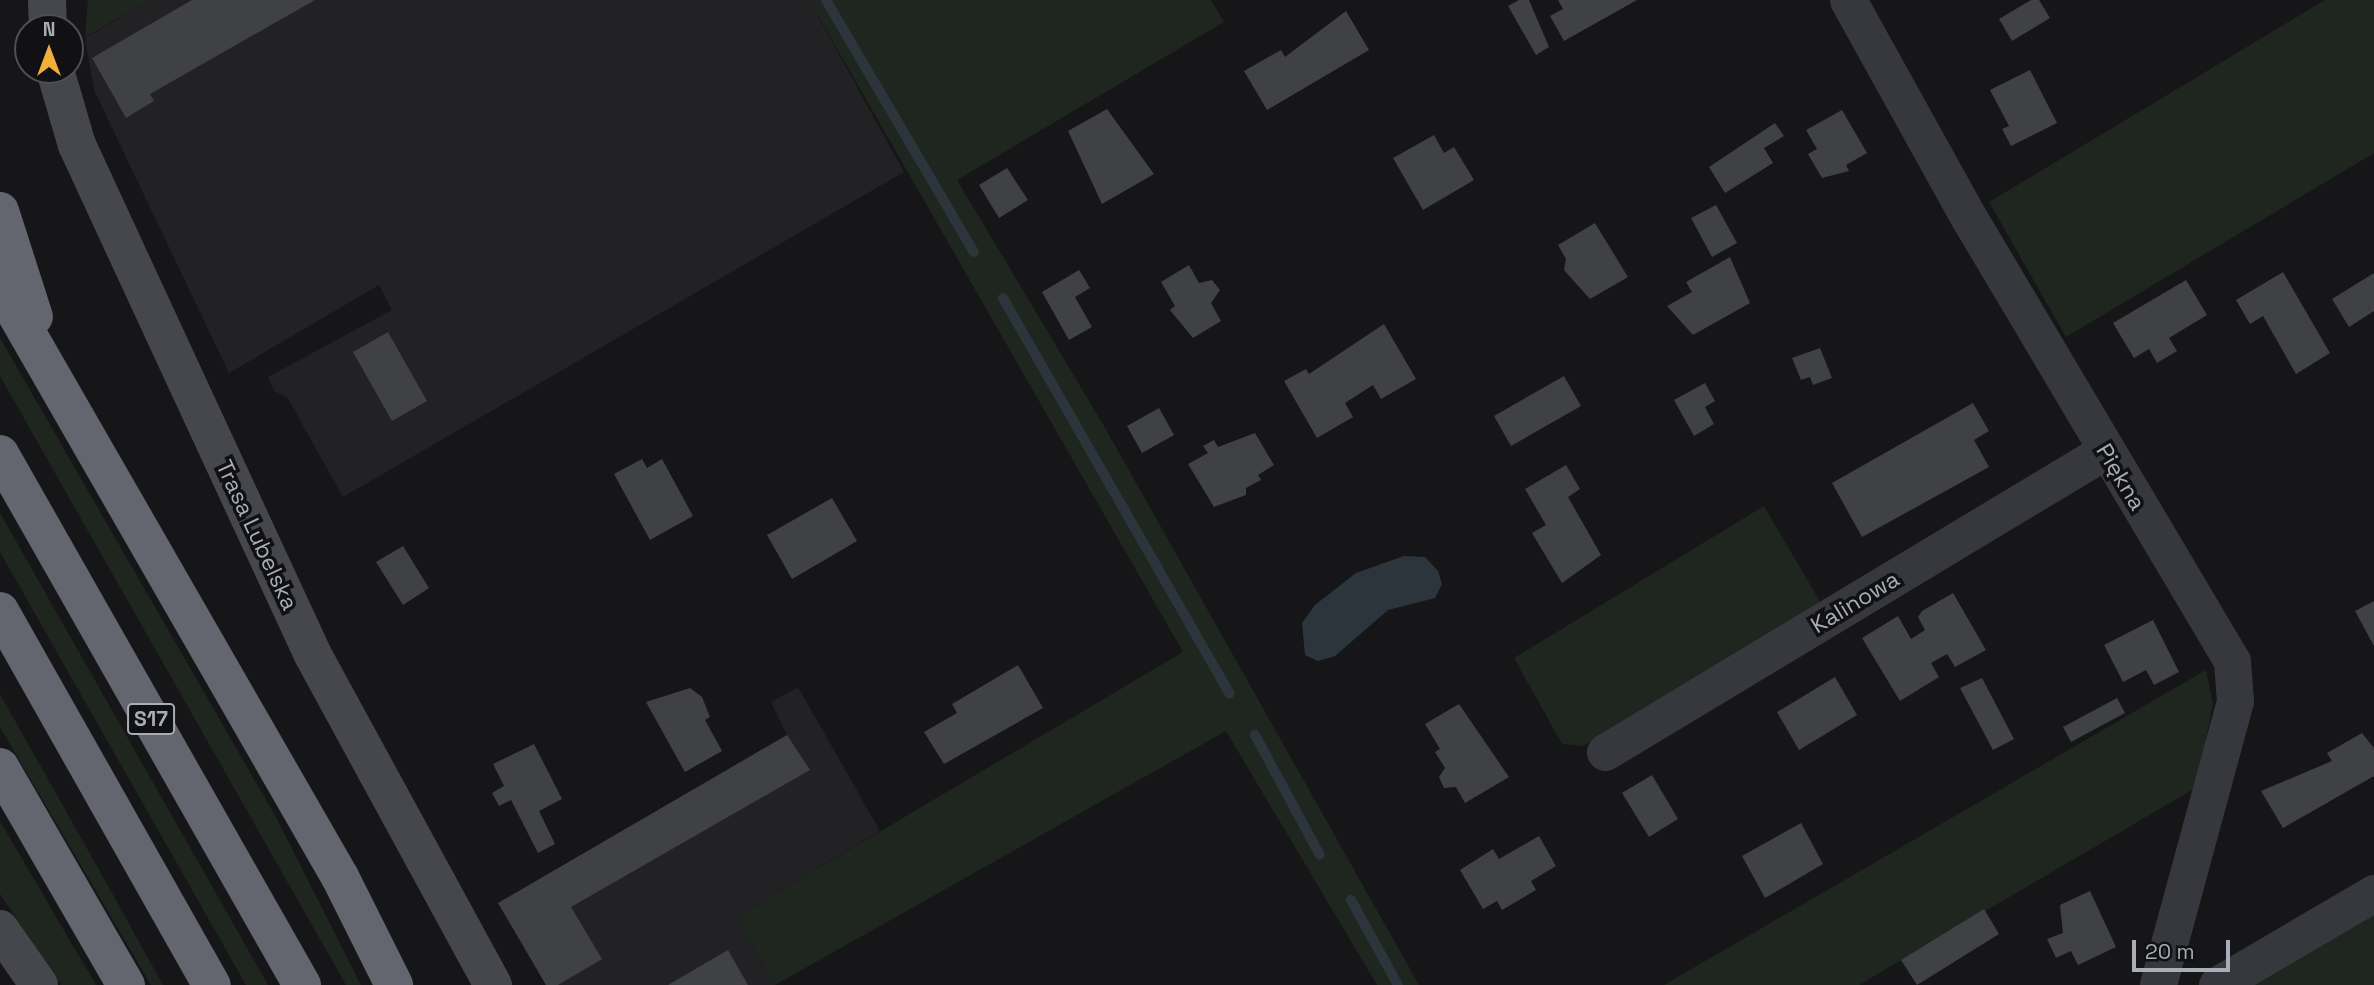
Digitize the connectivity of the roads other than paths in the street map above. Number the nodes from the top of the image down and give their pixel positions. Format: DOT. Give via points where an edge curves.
graph roads {
  1 [pos="1848,0"];
  2 [pos="59,84"];
  3 [pos="0,211"];
  4 [pos="0,285"];
  5 [pos="46,356"];
  6 [pos="2105,451"];
  7 [pos="0,454"];
  8 [pos="0,611"];
  9 [pos="1605,752"];
  10 [pos="0,767"];
  11 [pos="2374,893"];
  12 [pos="0,929"];
  13 [pos="39,985"];
  14 [pos="126,985"];
  15 [pos="212,985"];
  16 [pos="302,985"];
  17 [pos="394,985"];
  18 [pos="493,985"];
  19 [pos="2160,985"];
  20 [pos="2217,985"];
  1 -- 6 [label="street, Piękna"];
  2 -- 18 [label="street, Trasa Lubelska" via="77,145 313,655"];
  3 -- 5 [label="highway"];
  4 -- 5 [label="highway"];
  5 -- 17 [label="highway" via="340,877"];
  6 -- 9 [label="street, Kalinowa"];
  6 -- 19 [label="street, Piękna" via="2236,676"];
  7 -- 16 [label="highway, S17"];
  8 -- 15 [label="highway"];
  10 -- 14 [label="highway"];
  11 -- 20 [label="street"];
  12 -- 13 [label="street"];
}
